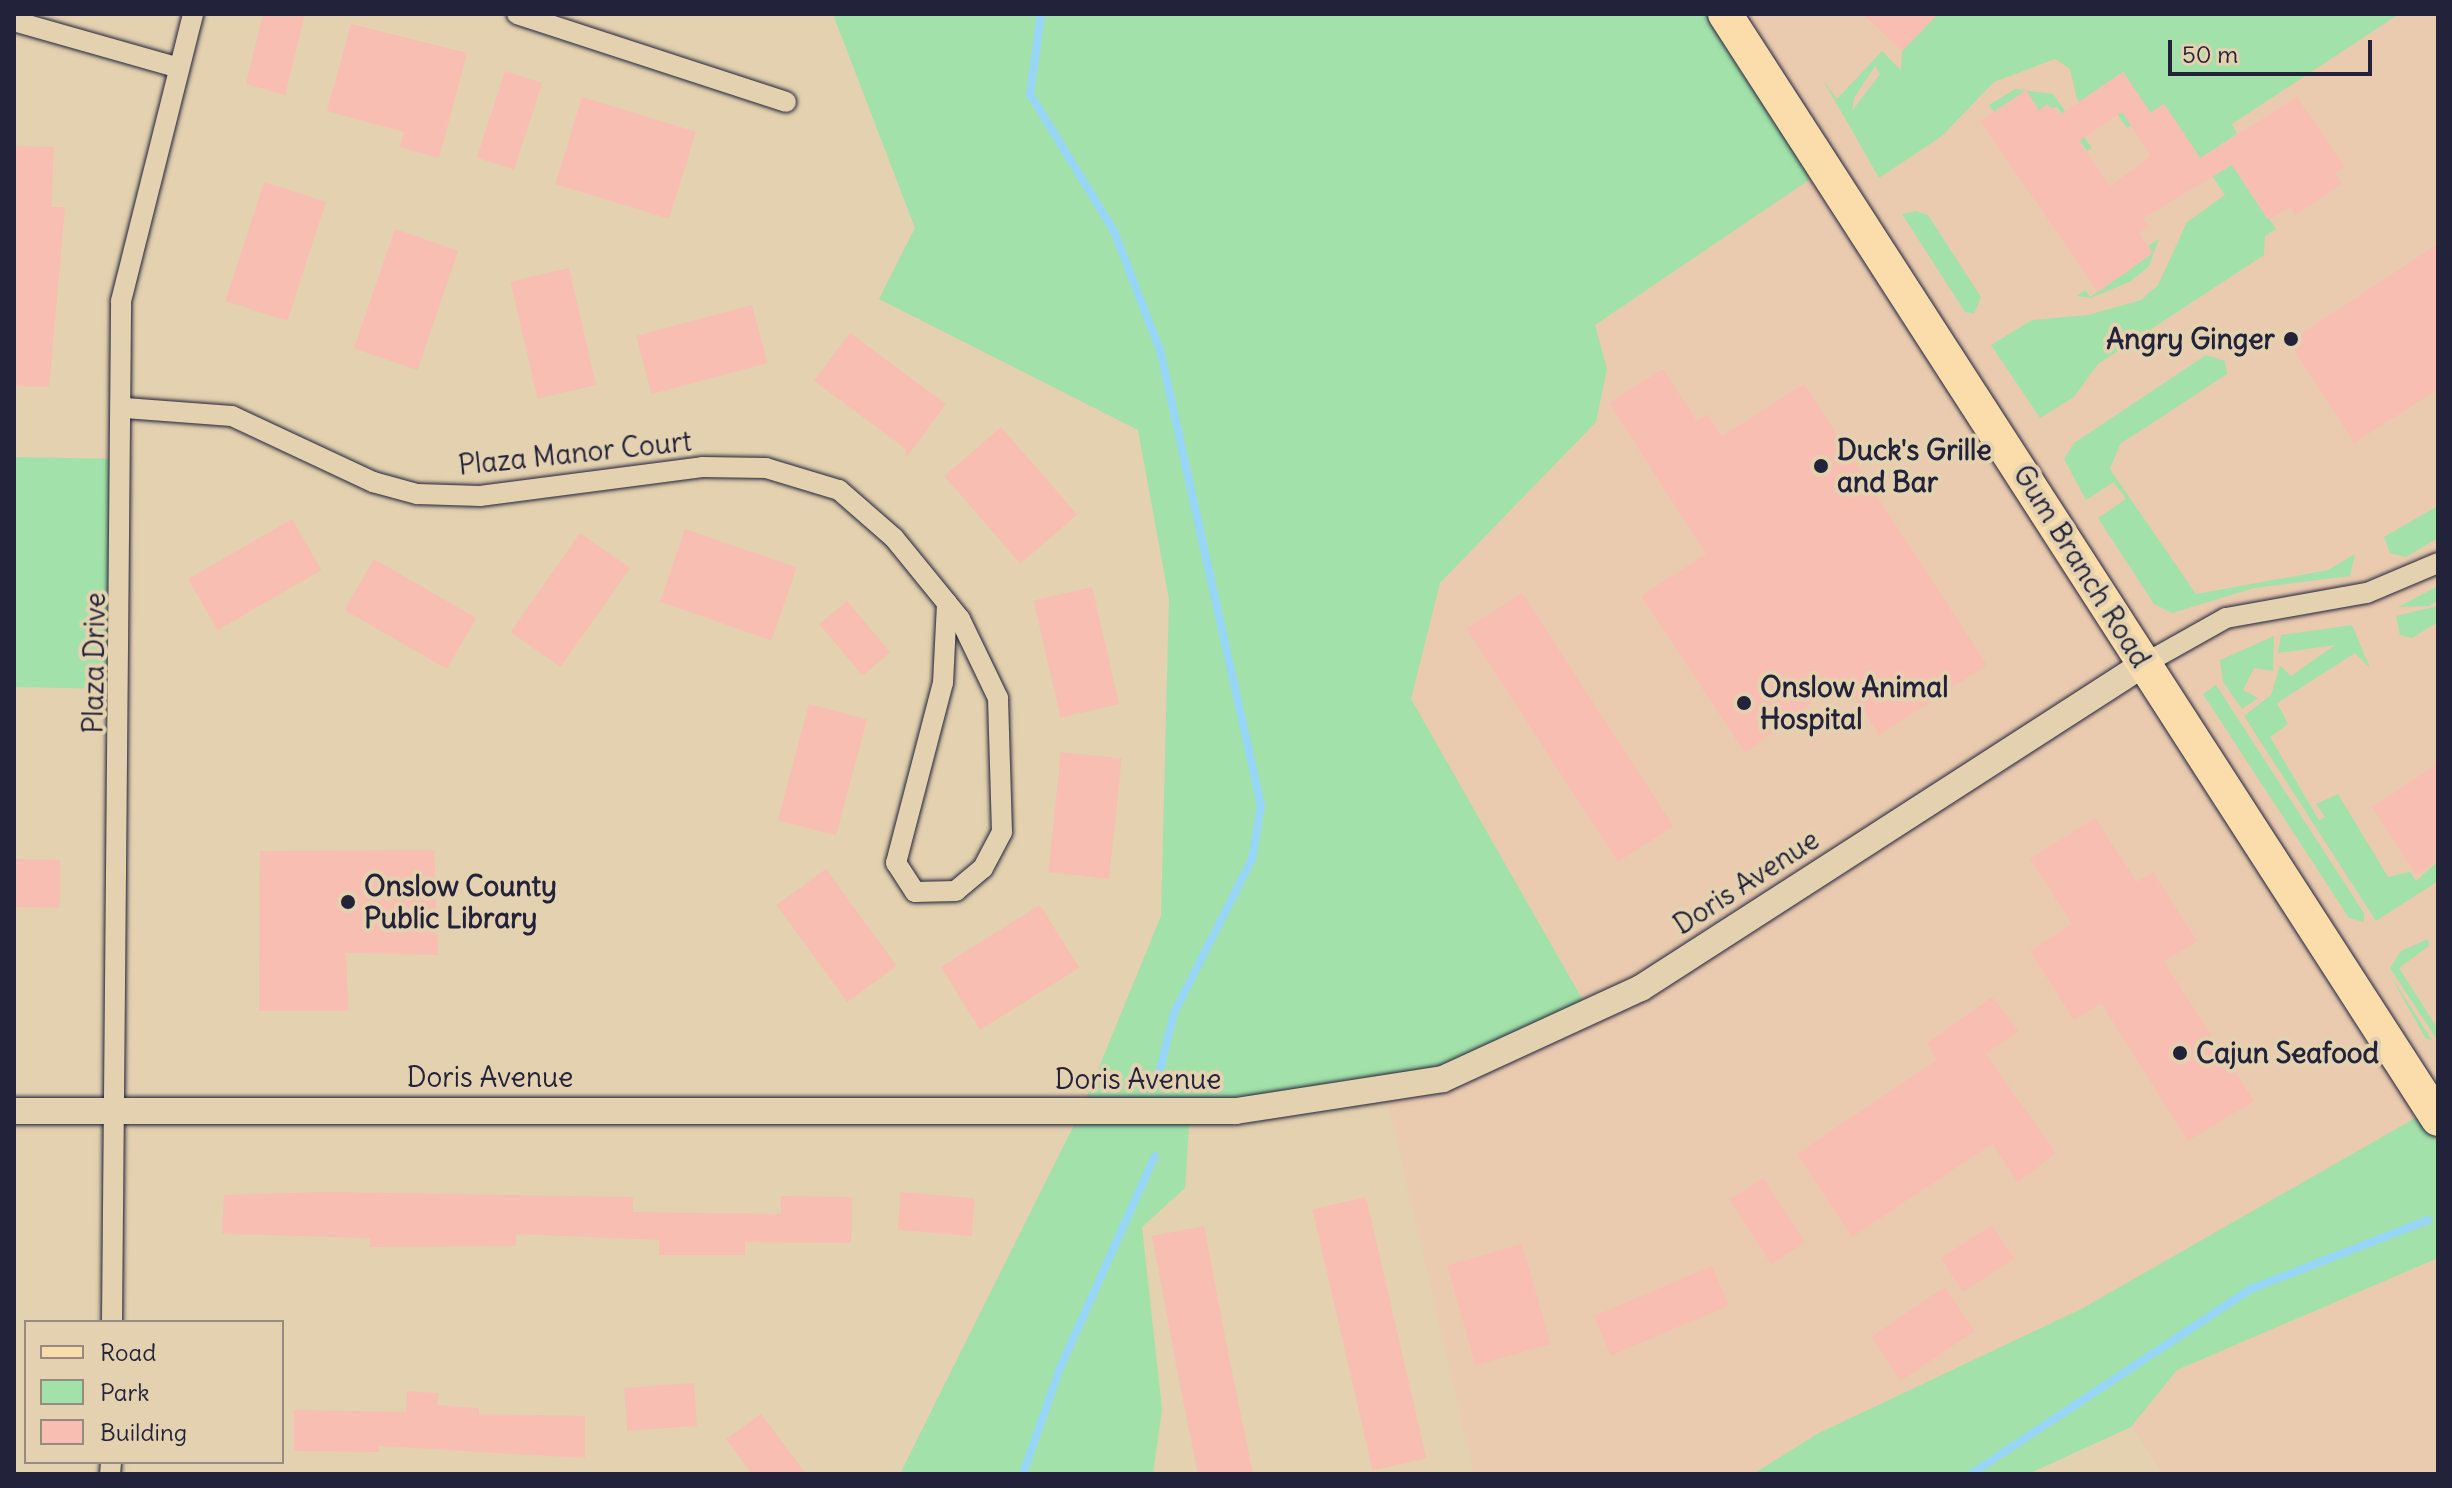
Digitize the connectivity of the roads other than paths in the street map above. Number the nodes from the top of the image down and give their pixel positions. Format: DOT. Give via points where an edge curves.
graph roads {
  1 [pos="193,14"];
  2 [pos="517,14"];
  3 [pos="1725,14"];
  4 [pos="14,21"];
  5 [pos="175,67"];
  6 [pos="786,102"];
  7 [pos="125,408"];
  8 [pos="2438,563"];
  9 [pos="947,603"];
  10 [pos="2144,664"];
  11 [pos="14,1111"];
  12 [pos="115,1114"];
  13 [pos="2438,1119"];
  14 [pos="112,1320"];
  1 -- 5 [label="street, Plaza Drive"];
  2 -- 6 [label="street"];
  3 -- 10 [label="main road, Gum Branch Road"];
  4 -- 5 [label="street"];
  5 -- 7 [label="street, Plaza Drive" via="121,301"];
  7 -- 9 [label="street, Plaza Manor Court" via="232,416 373,482 417,494 480,496 702,467 766,468 839,490 894,538"];
  7 -- 12 [label="street, Plaza Drive"];
  8 -- 10 [label="street" via="2367,593 2226,618"];
  9 -- 9 [label="street, Plaza Manor Court" via="998,698 1002,832 983,868 956,891 915,892 896,863 943,683"];
  10 -- 12 [label="street, Doris Avenue" via="1641,988 1443,1079 1236,1111"];
  10 -- 13 [label="main road, Gum Branch Road"];
  11 -- 12 [label="street, Doris Avenue"];
  12 -- 14 [label="street, Plaza Drive"];
}
